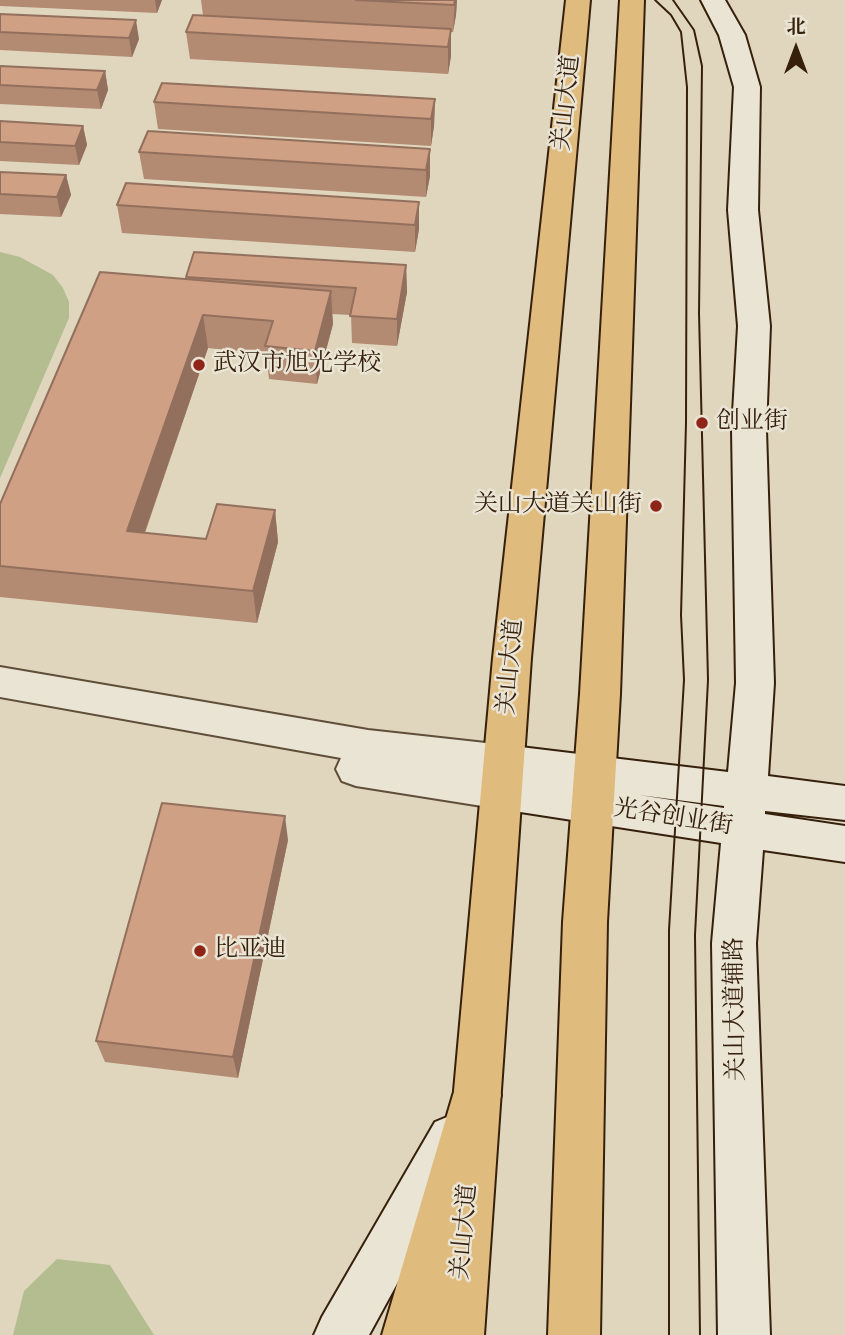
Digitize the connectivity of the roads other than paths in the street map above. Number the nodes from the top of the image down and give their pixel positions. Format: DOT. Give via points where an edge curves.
graph roads {
  1 [pos="578,0"];
  2 [pos="632,0"];
  3 [pos="713,0"];
  4 [pos="0,682"];
  5 [pos="0,701"];
  6 [pos="502,777"];
  7 [pos="594,790"];
  8 [pos="845,803"];
  9 [pos="744,810"];
  10 [pos="845,844"];
  11 [pos="477,1095"];
  12 [pos="340,1335"];
  13 [pos="408,1335"];
  14 [pos="458,1335"];
  15 [pos="574,1335"];
  16 [pos="744,1335"];
  1 -- 6 [label="main road, 关山大道"];
  2 -- 7 [label="main road"];
  3 -- 9 [label="main road, 关山大道辅路" via="732,35 747,87 743,210 754,326 749,430 755,683"];
  4 -- 6 [label="main road" via="368,746"];
  5 -- 6 [label="main road" via="358,770"];
  6 -- 7 [label="main road, 光谷创业街"];
  6 -- 11 [label="main road, 关山大道"];
  7 -- 9 [label="main road, 光谷创业街"];
  7 -- 15 [label="main road" via="585,922"];
  8 -- 9 [label="main road, 光谷创业街"];
  9 -- 10 [label="main road, 光谷创业街"];
  9 -- 16 [label="main road, 关山大道辅路" via="734,943"];
  11 -- 12 [label="main road"];
  11 -- 13 [label="main road"];
  11 -- 14 [label="main road, 关山大道"];
}
